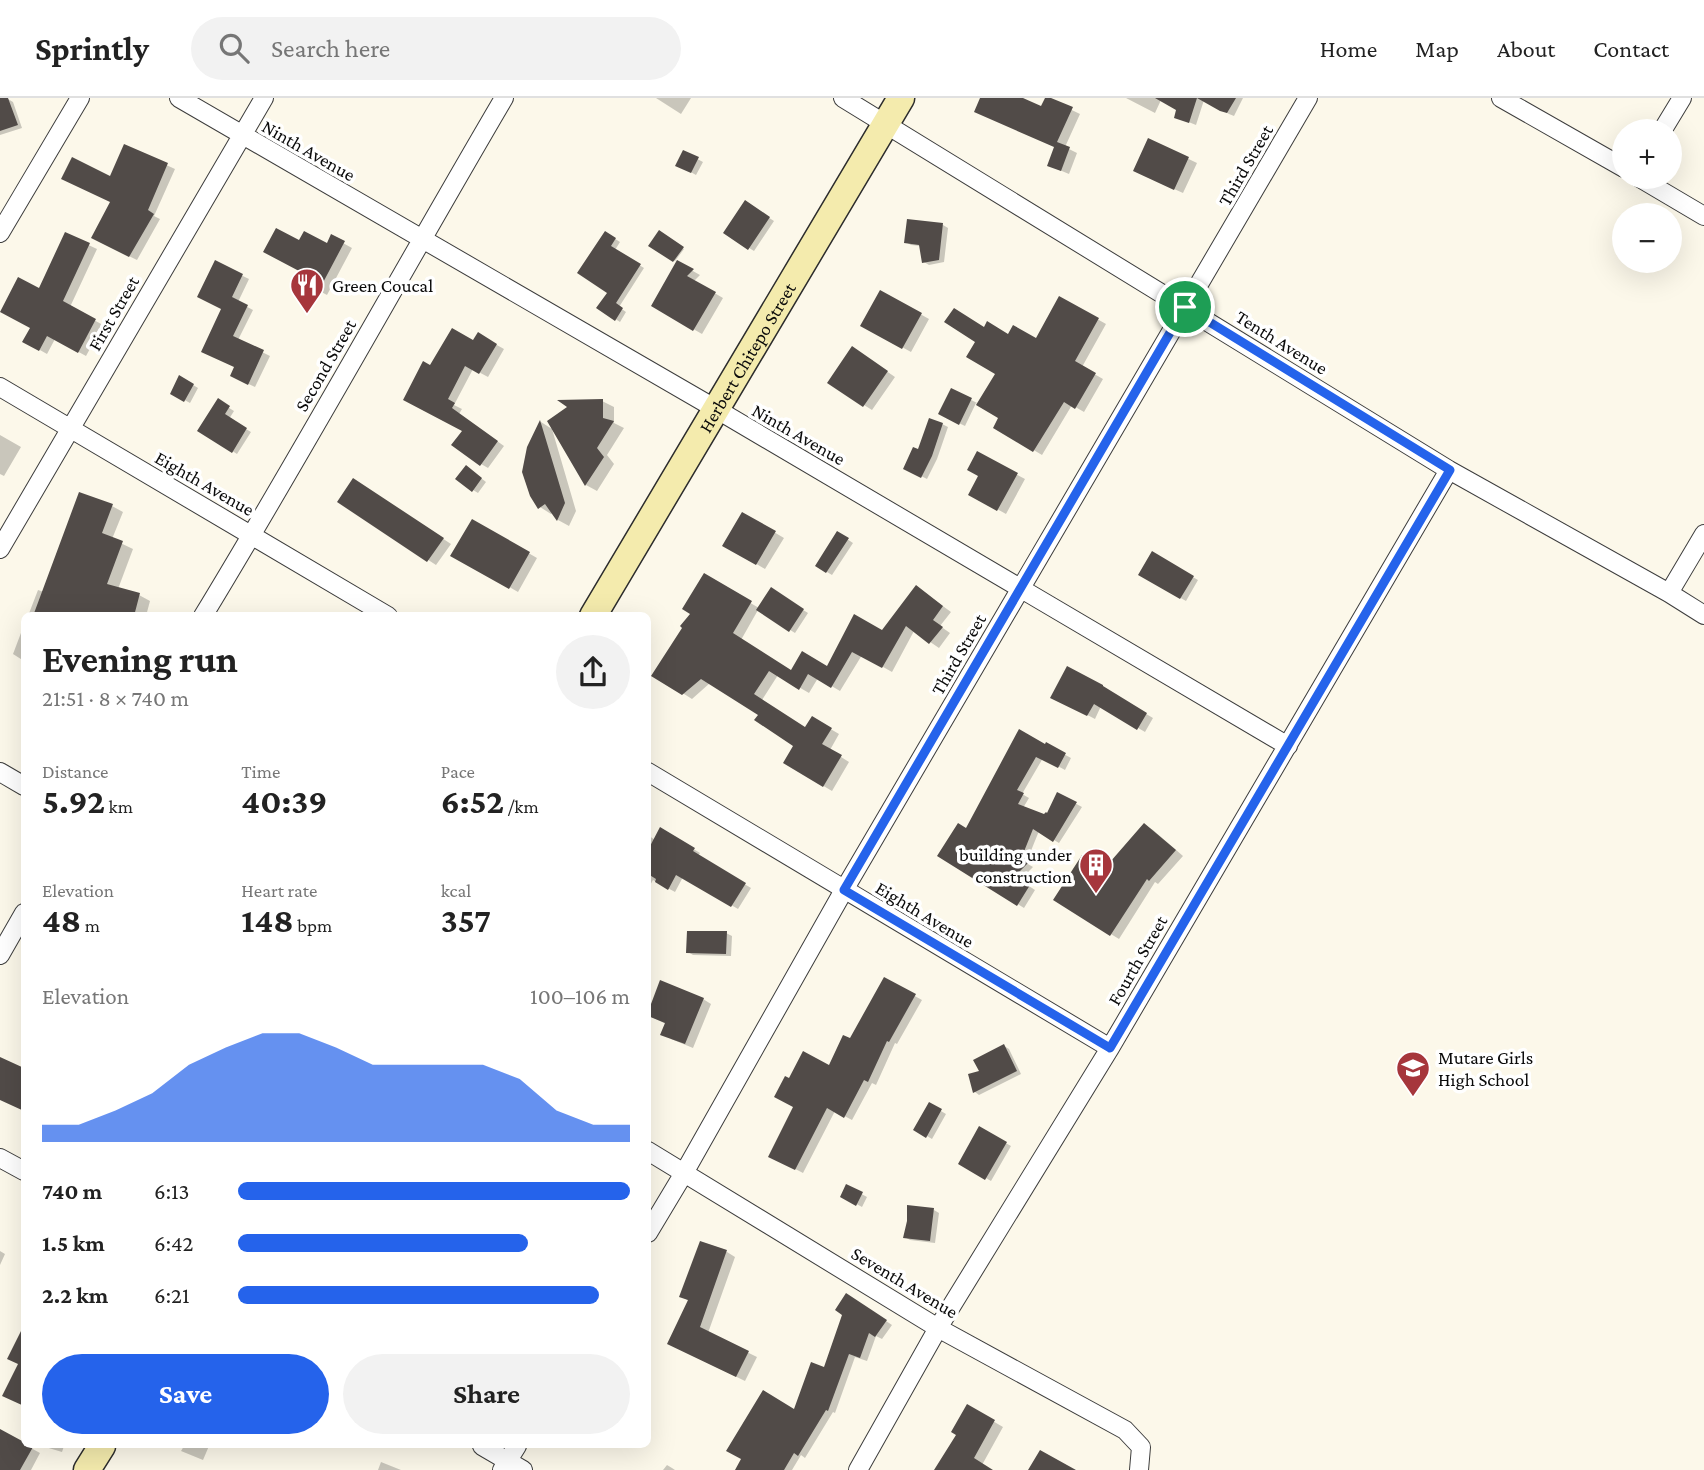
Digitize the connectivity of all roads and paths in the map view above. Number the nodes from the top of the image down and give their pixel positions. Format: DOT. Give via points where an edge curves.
graph roads {
  1 [pos="80,98"];
  2 [pos="179,98"];
  3 [pos="264,98"];
  4 [pos="504,98"];
  5 [pos="843,98"];
  6 [pos="901,98"];
  7 [pos="1308,98"];
  8 [pos="1502,98"];
  9 [pos="1682,98"];
  10 [pos="1669,119"];
  11 [pos="885,123"];
  12 [pos="242,135"];
  13 [pos="1612,161"];
  14 [pos="1658,189"];
  15 [pos="1704,216"];
  16 [pos="0,233"];
  17 [pos="421,240"];
  18 [pos="1185,307"];
  19 [pos="0,387"];
  20 [pos="716,409"];
  21 [pos="70,429"];
  22 [pos="1450,470"];
  23 [pos="1704,534"];
  24 [pos="252,535"];
  25 [pos="0,550"];
  26 [pos="1020,589"];
  27 [pos="1669,593"];
  28 [pos="205,612"];
  29 [pos="381,612"];
  30 [pos="595,612"];
  31 [pos="1704,615"];
  32 [pos="1288,746"];
  33 [pos="0,772"];
  34 [pos="651,774"];
  35 [pos="21,784"];
  36 [pos="844,890"];
  37 [pos="21,918"];
  38 [pos="0,955"];
  39 [pos="1110,1048"];
  40 [pos="651,1153"];
  41 [pos="0,1158"];
  42 [pos="21,1169"];
  43 [pos="684,1173"];
  44 [pos="651,1228"];
  45 [pos="938,1328"];
  46 [pos="101,1448"];
  47 [pos="485,1448"];
  48 [pos="516,1448"];
  49 [pos="511,1467"];
  50 [pos="87,1470"];
  51 [pos="858,1470"];
  52 [pos="1139,1470"];
  1 -- 16 [label="street"];
  2 -- 12 [label="street, Ninth Avenue"];
  3 -- 12 [label="street, First Street"];
  4 -- 17 [label="street, Second Street"];
  5 -- 11 [label="street, Tenth Avenue"];
  6 -- 11 [label="main road, Herbert Chitepo Street"];
  7 -- 18 [label="street, Third Street"];
  8 -- 13 [label="street"];
  9 -- 10 [label="street"];
  11 -- 18 [label="street, Tenth Avenue"];
  11 -- 20 [label="main road, Herbert Chitepo Street"];
  12 -- 17 [label="street, Ninth Avenue"];
  12 -- 21 [label="street, First Street"];
  14 -- 15 [label="street"];
  17 -- 20 [label="street, Ninth Avenue"];
  17 -- 24 [label="street, Second Street"];
  18 -- 22 [label="street, Tenth Avenue"];
  18 -- 26 [label="street, Third Street"];
  19 -- 21 [label="street, Eighth Avenue"];
  20 -- 26 [label="street, Ninth Avenue"];
  20 -- 30 [label="main road, Herbert Chitepo Street"];
  21 -- 24 [label="street, Eighth Avenue"];
  21 -- 25 [label="street, First Street"];
  22 -- 27 [label="street, Tenth Avenue"];
  22 -- 32 [label="street, Fourth Street"];
  23 -- 27 [label="street"];
  24 -- 28 [label="street, Second Street"];
  24 -- 29 [label="street, Eighth Avenue"];
  26 -- 32 [label="street, Ninth Avenue"];
  26 -- 36 [label="street, Third Street"];
  27 -- 31 [label="street, Tenth Avenue"];
  32 -- 39 [label="street, Fourth Street"];
  33 -- 35 [label="street"];
  34 -- 36 [label="street, Eighth Avenue"];
  36 -- 39 [label="street, Eighth Avenue"];
  36 -- 43 [label="street, Third Street"];
  37 -- 38 [label="street"];
  39 -- 45 [label="street, Fourth Street"];
  40 -- 43 [label="street, Seventh Avenue"];
  41 -- 42 [label="street"];
  43 -- 44 [label="street, Third Street"];
  43 -- 45 [label="street, Seventh Avenue"];
  45 -- 51 [label="street, Fourth Street"];
  45 -- 52 [label="street, Seventh Avenue" via="1125,1430 1141,1447"];
  46 -- 50 [label="main road"];
  47 -- 49 [label="street"];
  48 -- 49 [label="street"];
}
